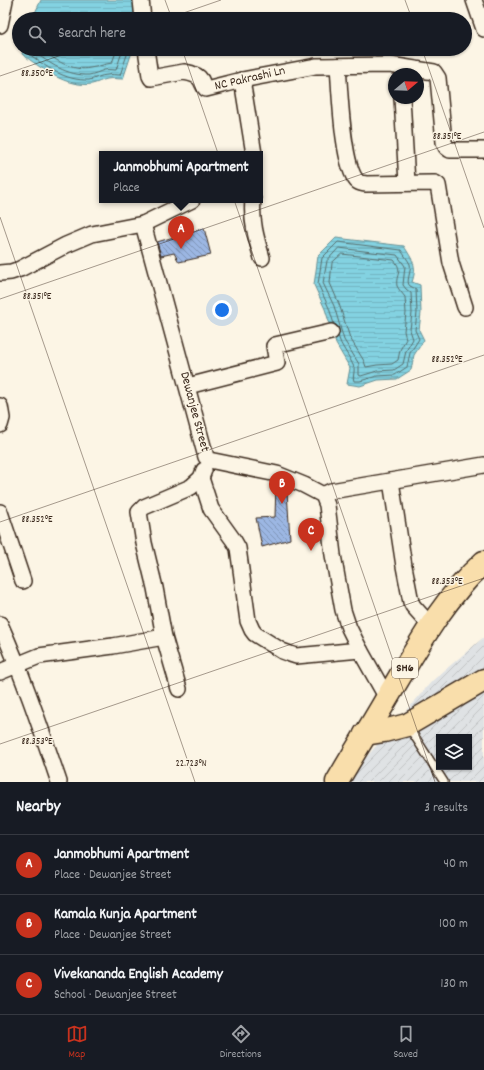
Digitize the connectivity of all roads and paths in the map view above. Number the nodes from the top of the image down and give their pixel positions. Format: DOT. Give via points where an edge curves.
graph roads {
  1 [pos="5,0"];
  2 [pos="142,0"];
  3 [pos="474,0"];
  4 [pos="143,12"];
  5 [pos="0,24"];
  6 [pos="484,29"];
  7 [pos="147,56"];
  8 [pos="338,66"];
  9 [pos="397,68"];
  10 [pos="424,71"];
  11 [pos="242,80"];
  12 [pos="402,104"];
  13 [pos="484,150"];
  14 [pos="254,151"];
  15 [pos="407,183"];
  16 [pos="186,203"];
  17 [pos="253,203"];
  18 [pos="143,224"];
  19 [pos="262,258"];
  20 [pos="0,273"];
  21 [pos="465,307"];
  22 [pos="331,332"];
  23 [pos="188,386"];
  24 [pos="0,406"];
  25 [pos="0,425"];
  26 [pos="209,460"];
  27 [pos="484,465"];
  28 [pos="201,478"];
  29 [pos="392,481"];
  30 [pos="323,495"];
  31 [pos="0,512"];
  32 [pos="484,562"];
  33 [pos="23,581"];
  34 [pos="0,624"];
  35 [pos="431,626"];
  36 [pos="164,636"];
  37 [pos="360,650"];
  38 [pos="17,665"];
  39 [pos="0,672"];
  40 [pos="484,680"];
  41 [pos="179,689"];
  42 [pos="387,698"];
  43 [pos="407,725"];
  44 [pos="365,734"];
  45 [pos="59,782"];
  46 [pos="337,782"];
  47 [pos="444,782"];
  1 -- 5 [label="street"];
  2 -- 4 [label="street"];
  3 -- 6 [label="street"];
  7 -- 11 [label="street, NC Pakrashi Ln" via="151,78 184,72 198,77 206,89"];
  8 -- 9 [label="street, NC Pakrashi Ln" via="390,65"];
  8 -- 11 [label="street, NC Pakrashi Ln" via="316,66"];
  8 -- 15 [label="street" via="344,134 354,177 359,183 366,184"];
  10 -- 13 [label="street, NC Pakrashi Ln" via="434,72 437,75 444,142 448,149"];
  11 -- 14 [label="street"];
  12 -- 15 [label="street"];
  15 -- 21 [label="street" via="438,185 451,263"];
  16 -- 18 [label="street"];
  17 -- 19 [label="street" via="252,217"];
  18 -- 20 [label="street" via="86,236 28,265 11,272"];
  18 -- 23 [label="street, Dewanjee Street"];
  22 -- 23 [label="street" via="274,345 277,363"];
  23 -- 26 [label="street, Dewanjee Street"];
  24 -- 25 [label="street"];
  26 -- 28 [label="street"];
  26 -- 30 [label="street, Dewanjee Street" via="277,474"];
  27 -- 29 [label="street"];
  28 -- 36 [label="street" via="191,487 144,507 139,512"];
  28 -- 37 [label="street" via="211,509 238,548 248,621 255,634 282,651 296,656"];
  29 -- 30 [label="street" via="331,490"];
  29 -- 35 [label="street" via="411,602"];
  30 -- 37 [label="street" via="327,505 343,610"];
  31 -- 33 [label="street"];
  32 -- 35 [label="main road, SH6" via="472,572"];
  34 -- 38 [label="street"];
  35 -- 42 [label="main road, SH6"];
  36 -- 38 [label="street" via="39,656"];
  36 -- 41 [label="street"];
  37 -- 42 [label="street"];
  38 -- 39 [label="street"];
  38 -- 45 [label="street"];
  40 -- 43 [label="main road"];
  42 -- 44 [label="main road, SH6"];
  43 -- 44 [label="main road"];
  43 -- 47 [label="lane"];
  44 -- 46 [label="main road, SH6"];
}
